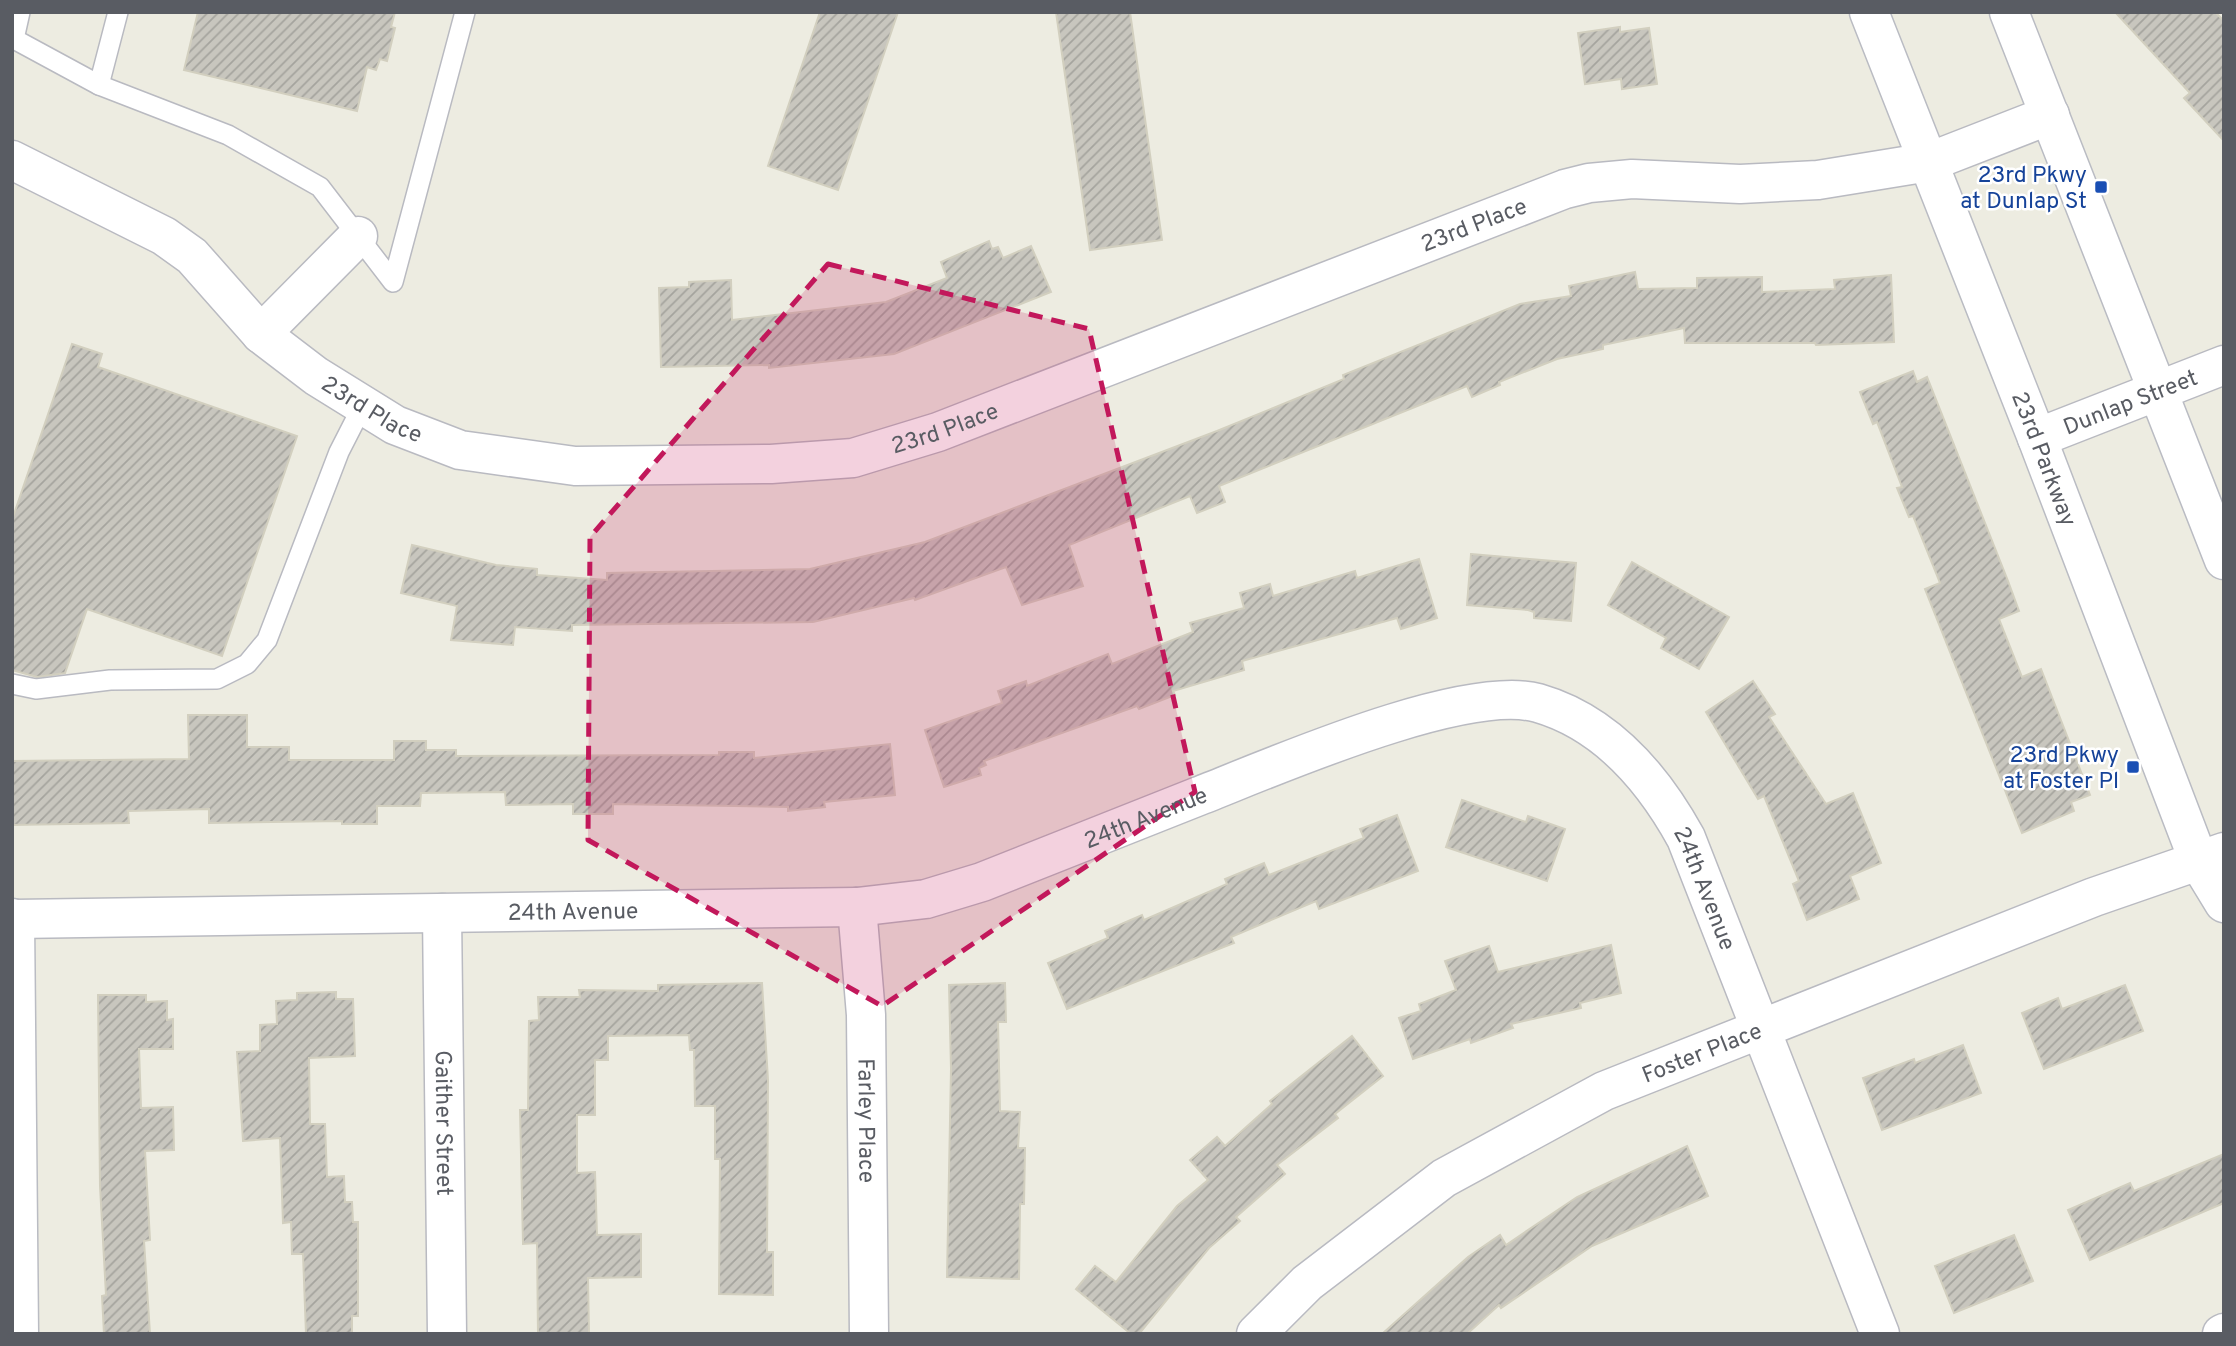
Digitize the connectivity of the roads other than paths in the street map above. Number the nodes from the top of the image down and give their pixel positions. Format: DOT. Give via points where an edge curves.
graph roads {
  1 [pos="20,12"];
  2 [pos="118,12"];
  3 [pos="464,12"];
  4 [pos="1868,12"];
  5 [pos="2009,12"];
  6 [pos="99,85"];
  7 [pos="2050,115"];
  8 [pos="12,160"];
  9 [pos="1928,162"];
  10 [pos="358,236"];
  11 [pos="261,334"];
  12 [pos="2224,365"];
  13 [pos="2158,389"];
  14 [pos="363,405"];
  15 [pos="2037,438"];
  16 [pos="2224,560"];
  17 [pos="12,684"];
  18 [pos="2212,857"];
  19 [pos="2224,903"];
  20 [pos="857,907"];
  21 [pos="442,913"];
  22 [pos="14,919"];
  23 [pos="1760,1028"];
  24 [pos="19,1334"];
  25 [pos="447,1334"];
  26 [pos="869,1334"];
  27 [pos="1255,1334"];
  28 [pos="1880,1334"];
  1 -- 6 [label="lane" via="13,39"];
  2 -- 6 [label="lane"];
  3 -- 10 [label="lane" via="393,282"];
  4 -- 9 [label="street, 23rd Parkway"];
  5 -- 7 [label="street"];
  6 -- 10 [label="lane" via="228,135 320,187"];
  7 -- 9 [label="street, 23rd Place"];
  7 -- 13 [label="street"];
  8 -- 11 [label="street, 23rd Place" via="164,236 192,256"];
  9 -- 14 [label="street, 23rd Place" via="1803,182 1632,178 1565,189 938,432 853,458 771,464 575,466 460,450 395,425"];
  9 -- 15 [label="street, 23rd Parkway"];
  10 -- 11 [label="street"];
  11 -- 14 [label="street, 23rd Place"];
  12 -- 13 [label="street, Dunlap Street"];
  13 -- 15 [label="street, Dunlap Street"];
  13 -- 16 [label="street"];
  14 -- 17 [label="lane" via="339,452 267,640 247,664 217,679 110,680 36,690"];
  15 -- 18 [label="street, 23rd Parkway"];
  18 -- 19 [label="street, 23rd Parkway"];
  18 -- 23 [label="street, Foster Place" via="2094,897"];
  20 -- 21 [label="street, 24th Avenue"];
  20 -- 23 [label="street, 24th Avenue" via="926,899 982,882 1331,744 1410,720 1472,703 1537,703 1609,740 1660,795 1686,838"];
  20 -- 26 [label="street, Farley Place" via="866,1015"];
  21 -- 22 [label="street, 24th Avenue"];
  21 -- 25 [label="street, Gaither Street"];
  22 -- 24 [label="street"];
  23 -- 27 [label="street, Foster Place" via="1604,1091 1444,1178 1307,1283"];
  23 -- 28 [label="street, 24th Avenue"];
}
